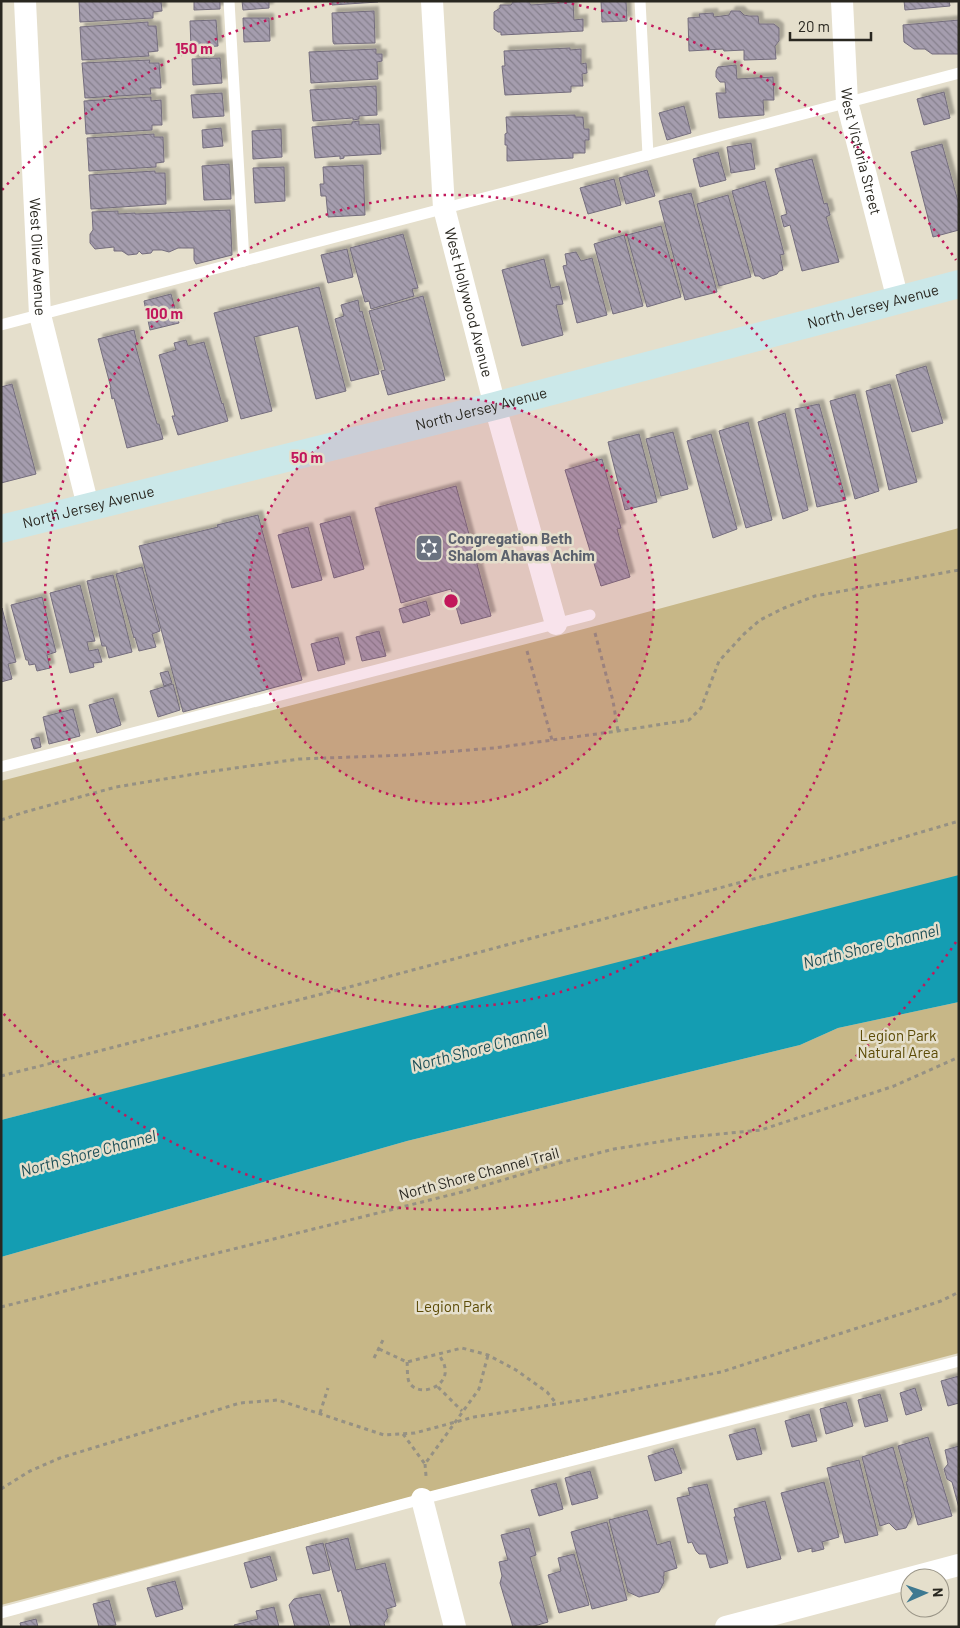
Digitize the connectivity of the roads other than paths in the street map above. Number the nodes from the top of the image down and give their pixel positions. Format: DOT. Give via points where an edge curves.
graph roads {
  1 [pos="25,1"];
  2 [pos="229,1"];
  3 [pos="432,1"];
  4 [pos="640,1"];
  5 [pos="842,1"];
  6 [pos="959,73"];
  7 [pos="847,102"];
  8 [pos="648,155"];
  9 [pos="444,208"];
  10 [pos="244,261"];
  11 [pos="959,284"];
  12 [pos="898,300"];
  13 [pos="40,315"];
  14 [pos="1,325"];
  15 [pos="495,406"];
  16 [pos="88,506"];
  17 [pos="1,528"];
  18 [pos="590,615"];
  19 [pos="556,624"];
  20 [pos="1,767"];
  21 [pos="959,1361"];
  22 [pos="422,1499"];
  23 [pos="959,1565"];
  24 [pos="1,1613"];
  25 [pos="455,1627"];
  26 [pos="726,1627"];
  1 -- 13 [label="street, West Olive Avenue"];
  2 -- 10 [label="lane"];
  3 -- 9 [label="street, West Hollywood Avenue"];
  4 -- 8 [label="lane"];
  5 -- 7 [label="street, West Victoria Street"];
  6 -- 7 [label="lane"];
  7 -- 8 [label="lane"];
  7 -- 12 [label="street, West Victoria Street"];
  8 -- 9 [label="lane"];
  9 -- 10 [label="lane"];
  9 -- 15 [label="street, West Hollywood Avenue"];
  10 -- 13 [label="lane"];
  11 -- 12 [label="main road, North Jersey Avenue"];
  12 -- 15 [label="main road, North Jersey Avenue"];
  13 -- 14 [label="lane"];
  13 -- 16 [label="street, West Olive Avenue"];
  15 -- 16 [label="main road, North Jersey Avenue"];
  15 -- 19 [label="street, West Hollywood Avenue"];
  16 -- 17 [label="main road, North Jersey Avenue"];
  18 -- 19 [label="lane"];
  19 -- 20 [label="lane"];
  21 -- 22 [label="lane"];
  22 -- 24 [label="lane"];
  22 -- 25 [label="street"];
  23 -- 26 [label="street"];
}
